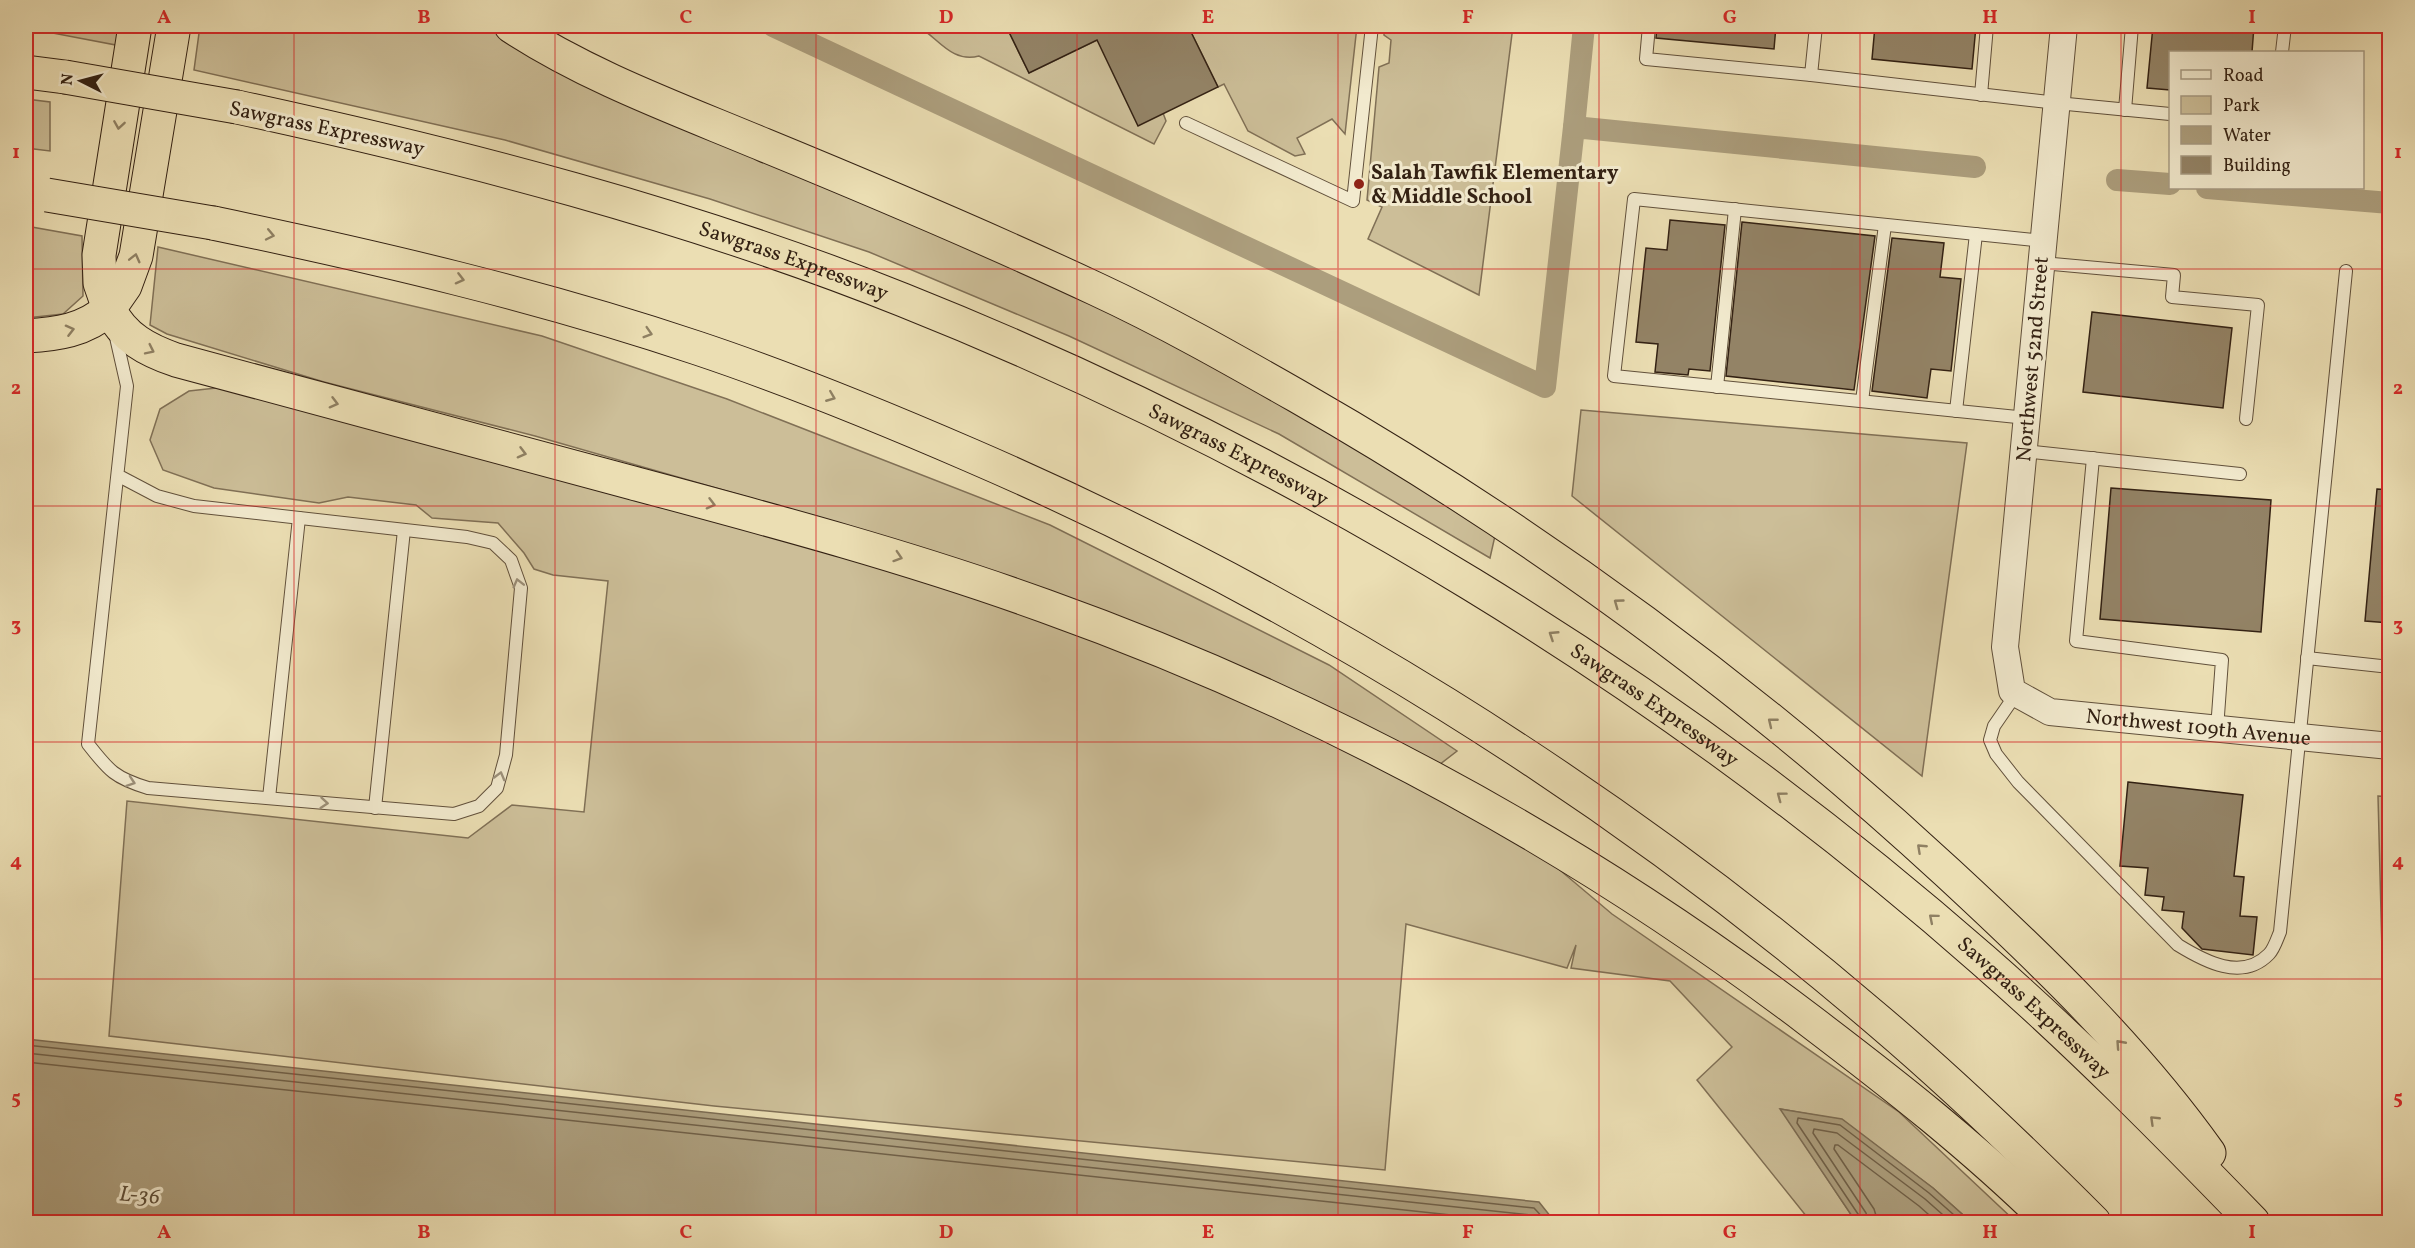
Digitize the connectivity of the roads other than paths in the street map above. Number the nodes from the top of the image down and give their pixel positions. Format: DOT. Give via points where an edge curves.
graph roads {
  1 [pos="135,26"];
  2 [pos="174,26"];
  3 [pos="512,26"];
  4 [pos="1372,26"];
  5 [pos="1649,26"];
  6 [pos="1816,26"];
  7 [pos="1987,26"];
  8 [pos="2064,26"];
  9 [pos="2132,26"];
  10 [pos="2285,26"];
  11 [pos="2282,51"];
  12 [pos="26,72"];
  13 [pos="1811,75"];
  14 [pos="1981,95"];
  15 [pos="2056,103"];
  16 [pos="2125,110"];
  17 [pos="2169,114"];
  18 [pos="1186,123"];
  19 [pos="36,194"];
  20 [pos="1735,209"];
  21 [pos="1885,225"];
  22 [pos="1976,234"];
  23 [pos="2042,252"];
  24 [pos="2346,271"];
  25 [pos="109,309"];
  26 [pos="26,336"];
  27 [pos="1717,387"];
  28 [pos="1862,401"];
  29 [pos="1956,411"];
  30 [pos="2027,418"];
  31 [pos="2246,418"];
  32 [pos="2024,451"];
  33 [pos="2093,458"];
  34 [pos="2240,474"];
  35 [pos="119,476"];
  36 [pos="299,518"];
  37 [pos="404,530"];
  38 [pos="2307,658"];
  39 [pos="2390,667"];
  40 [pos="2014,693"];
  41 [pos="2217,729"];
  42 [pos="2299,737"];
  43 [pos="2390,746"];
  44 [pos="269,798"];
  45 [pos="375,808"];
  46 [pos="2050,1222"];
  47 [pos="2094,1222"];
  48 [pos="2253,1222"];
  49 [pos="2258,1222"];
  1 -- 25 [label="highway, one-way" via="99,255 100,283"];
  25 -- 2 [label="highway, one-way" via="130,274 138,246"];
  49 -- 3 [label="highway, one-way" via="2177,1109 2095,1016 1972,896 1900,829 1731,689 1563,564 1348,425 1112,297 958,226 610,80"];
  4 -- 18 [label="lane" via="1353,201"];
  5 -- 13 [label="lane" via="1646,58"];
  6 -- 13 [label="lane"];
  7 -- 14 [label="lane"];
  8 -- 15 [label="street, Northwest 52nd Street"];
  9 -- 16 [label="lane"];
  10 -- 11 [label="lane"];
  48 -- 12 [label="highway, Sawgrass Expressway, one-way, bridge" via="2070,1039 1983,960 1804,813 1701,736 1558,639 1421,554 1217,442 1114,392 903,300 686,223 463,158 237,107"];
  13 -- 14 [label="lane"];
  14 -- 15 [label="lane"];
  15 -- 16 [label="lane"];
  15 -- 23 [label="street, Northwest 52nd Street"];
  16 -- 17 [label="lane"];
  19 -- 47 [label="highway, one-way, bridge" via="213,223 367,255 696,347 940,442 1118,521 1417,686 1515,748 1699,877 1880,1022"];
  20 -- 21 [label="lane"];
  20 -- 27 [label="lane"];
  20 -- 27 [label="lane" via="1634,199 1614,376"];
  21 -- 22 [label="lane"];
  21 -- 28 [label="lane"];
  22 -- 23 [label="lane"];
  22 -- 29 [label="lane"];
  23 -- 30 [label="street, Northwest 52nd Street"];
  23 -- 31 [label="lane" via="2174,275 2172,297 2258,305"];
  24 -- 38 [label="lane"];
  26 -- 25 [label="highway, one-way" via="77,330"];
  25 -- 35 [label="lane" via="127,386"];
  25 -- 46 [label="highway, one-way" via="120,328 140,345 176,360 900,557 1124,636 1331,726 1472,799 1694,936 1868,1063"];
  27 -- 28 [label="lane"];
  28 -- 29 [label="lane"];
  29 -- 30 [label="lane"];
  30 -- 32 [label="street, Northwest 52nd Street"];
  32 -- 33 [label="lane"];
  32 -- 40 [label="street, Northwest 52nd Street" via="2005,647"];
  33 -- 34 [label="lane"];
  33 -- 41 [label="lane" via="2076,640 2222,660"];
  35 -- 36 [label="lane" via="157,496 194,506"];
  35 -- 44 [label="lane, one-way" via="88,744 123,781 148,788"];
  36 -- 37 [label="lane"];
  36 -- 44 [label="lane"];
  37 -- 45 [label="lane"];
  45 -- 37 [label="lane, one-way" via="454,814 479,806 497,788 506,755 521,588 511,560 493,543"];
  38 -- 39 [label="lane"];
  38 -- 42 [label="lane"];
  40 -- 41 [label="street, Northwest 109th Avenue" via="2050,712"];
  40 -- 42 [label="lane" via="1990,740 2018,782 2178,945 2209,963 2236,968 2256,964 2271,953 2280,932"];
  41 -- 42 [label="street, Northwest 109th Avenue"];
  42 -- 43 [label="street, Northwest 109th Avenue"];
  44 -- 45 [label="lane, one-way"];
}
